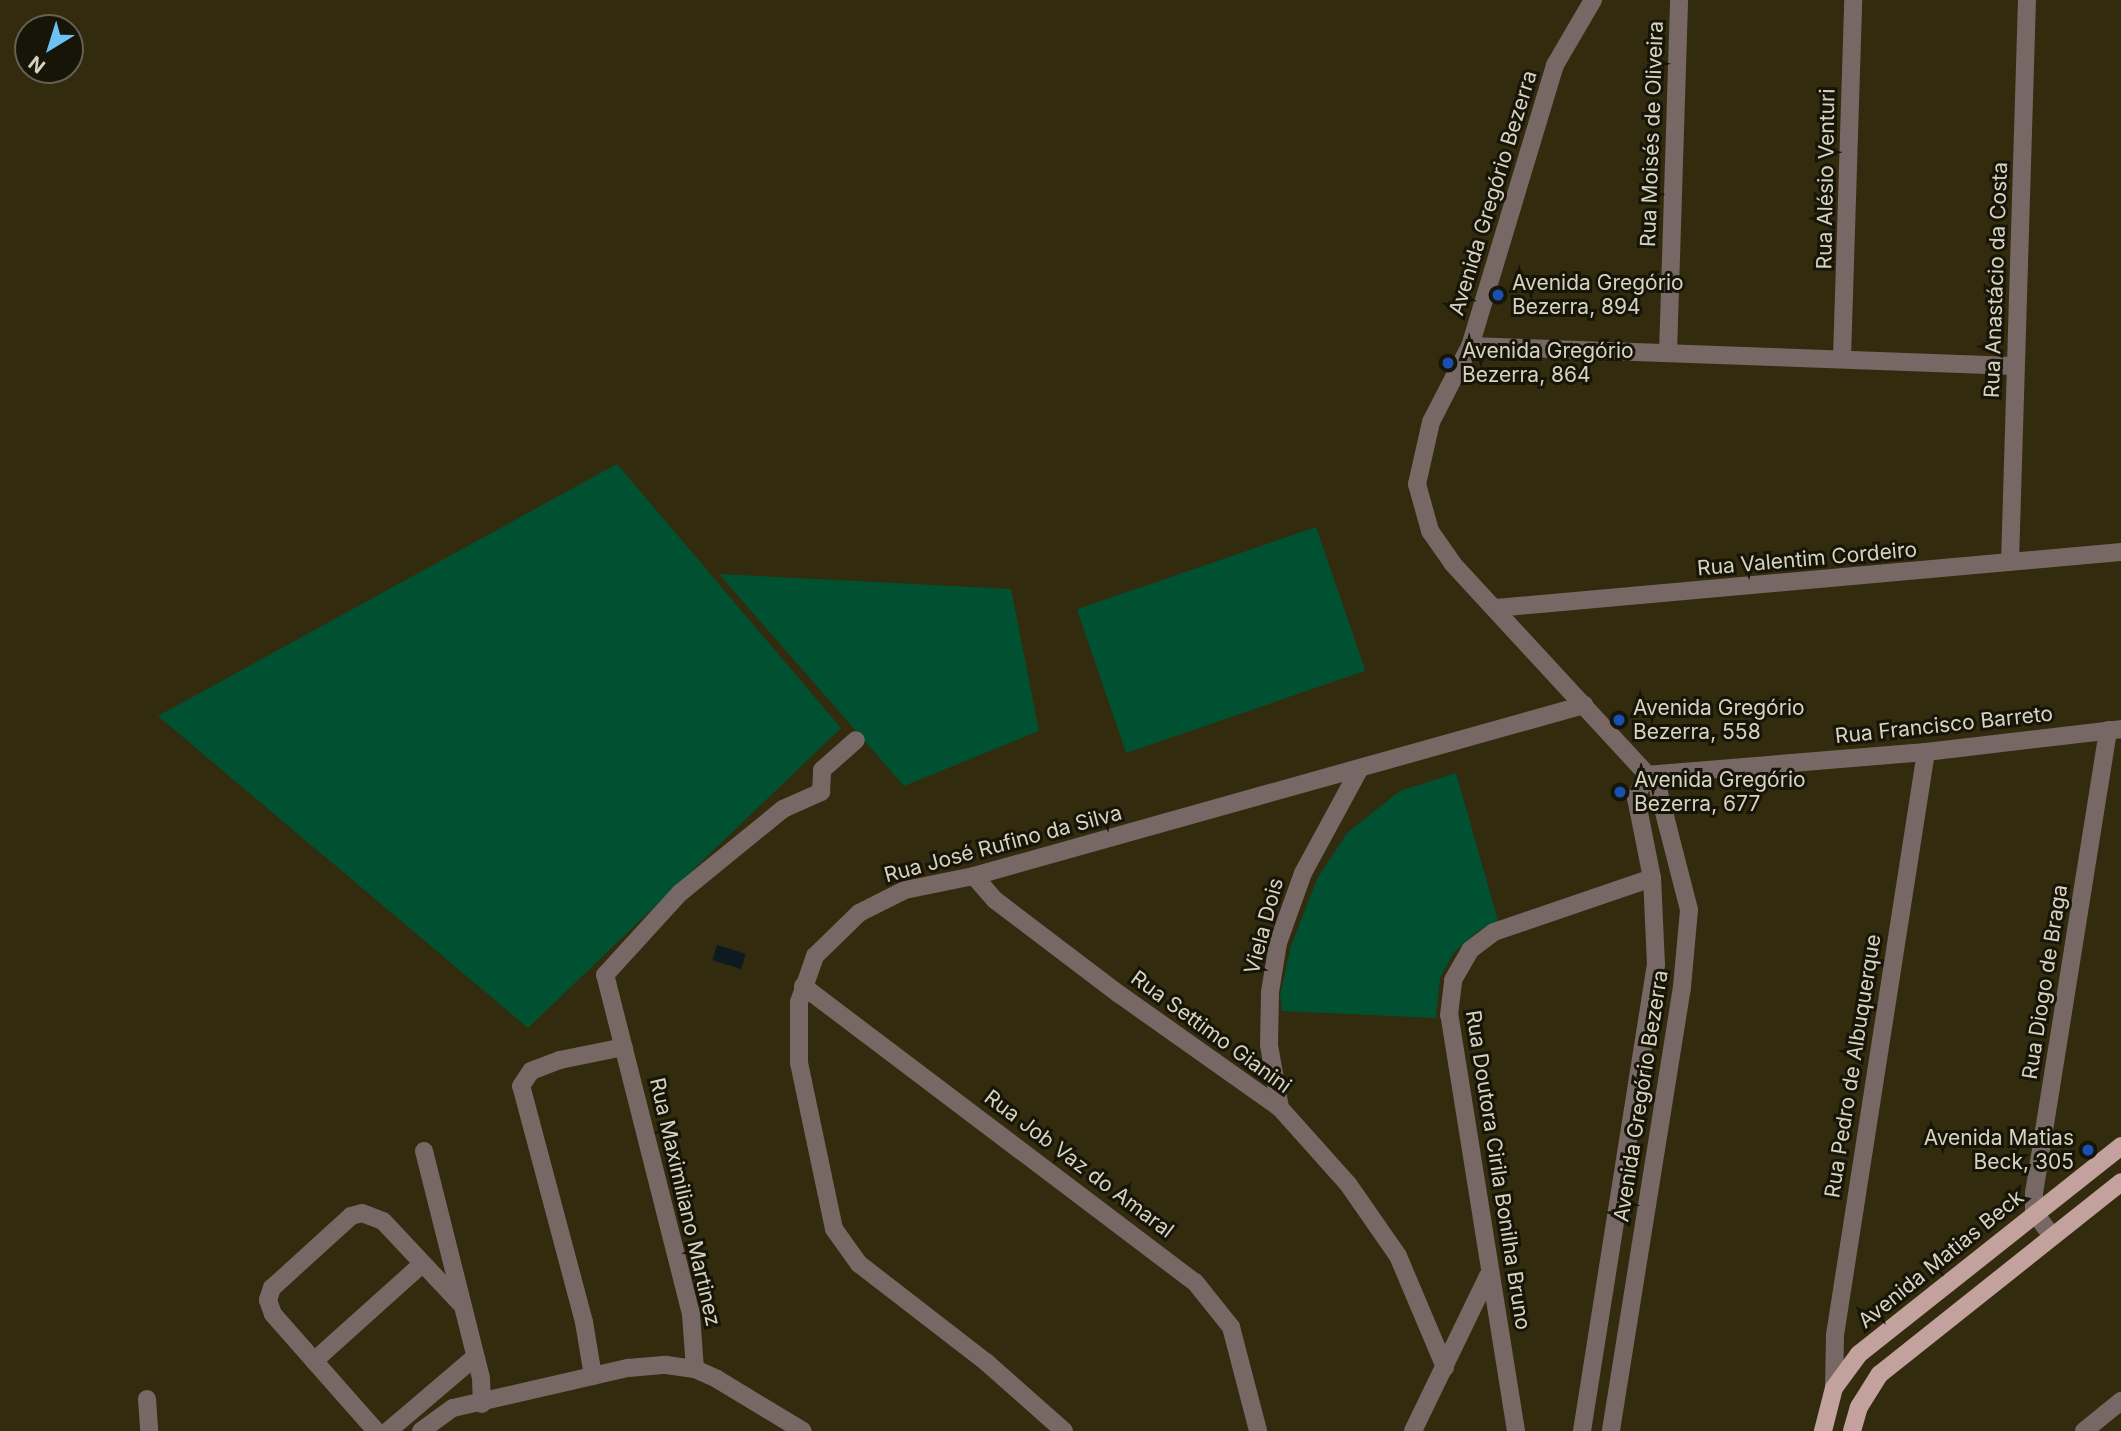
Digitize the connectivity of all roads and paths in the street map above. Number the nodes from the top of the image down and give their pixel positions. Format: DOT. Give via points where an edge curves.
graph roads {
  1 [pos="1592,0"];
  2 [pos="1679,0"];
  3 [pos="1853,0"];
  4 [pos="2027,0"];
  5 [pos="1470,346"];
  6 [pos="1668,353"];
  7 [pos="1842,358"];
  8 [pos="2015,366"];
  9 [pos="2121,552"];
  10 [pos="2010,562"];
  11 [pos="1496,608"];
  12 [pos="1584,705"];
  13 [pos="2114,729"];
  14 [pos="856,740"];
  15 [pos="1926,751"];
  16 [pos="1359,770"];
  17 [pos="1646,775"];
  18 [pos="974,876"];
  19 [pos="1652,878"];
  20 [pos="803,986"];
  21 [pos="624,1047"];
  22 [pos="1280,1108"];
  23 [pos="2121,1146"];
  24 [pos="424,1151"];
  25 [pos="2121,1182"];
  26 [pos="2034,1212"];
  27 [pos="2052,1236"];
  28 [pos="422,1264"];
  29 [pos="1488,1276"];
  30 [pos="460,1303"];
  31 [pos="475,1357"];
  32 [pos="314,1361"];
  33 [pos="1445,1367"];
  34 [pos="695,1369"];
  35 [pos="593,1376"];
  36 [pos="1835,1388"];
  37 [pos="147,1399"];
  38 [pos="2121,1401"];
  39 [pos="482,1404"];
  40 [pos="149,1431"];
  41 [pos="376,1431"];
  42 [pos="388,1431"];
  43 [pos="421,1431"];
  44 [pos="803,1431"];
  45 [pos="1064,1431"];
  46 [pos="1258,1431"];
  47 [pos="1413,1431"];
  48 [pos="1516,1431"];
  49 [pos="1582,1431"];
  50 [pos="1611,1431"];
  51 [pos="1823,1431"];
  52 [pos="1852,1431"];
  53 [pos="2084,1431"];
  1 -- 5 [label="street, Avenida Gregório Bezerra" via="1555,65"];
  2 -- 6 [label="street, Rua Moisés de Oliveira"];
  3 -- 7 [label="street, Rua Alésio Venturi"];
  4 -- 8 [label="street, Rua Anastácio da Costa"];
  5 -- 6 [label="street"];
  5 -- 11 [label="street, Avenida Gregório Bezerra" via="1431,422 1417,484 1430,531 1452,563"];
  6 -- 7 [label="street"];
  7 -- 8 [label="street"];
  8 -- 10 [label="street, Rua Anastácio da Costa"];
  9 -- 10 [label="street, Rua Valentim Cordeiro"];
  10 -- 11 [label="street, Rua Valentim Cordeiro"];
  11 -- 12 [label="street, Avenida Gregório Bezerra"];
  12 -- 16 [label="street, Rua José Rufino da Silva"];
  12 -- 17 [label="street, Avenida Gregório Bezerra"];
  13 -- 15 [label="street, Rua Francisco Barreto"];
  13 -- 26 [label="street, Rua Diogo de Braga"];
  14 -- 21 [label="street, Rua Maximiliano Martinez" via="822,770 821,792 783,809 680,893 605,975"];
  15 -- 17 [label="street, Rua Francisco Barreto"];
  15 -- 36 [label="street, Rua Pedro de Albuquerque" via="1836,1324"];
  16 -- 18 [label="street, Rua José Rufino da Silva"];
  16 -- 22 [label="street, Viela Dois" via="1303,873 1278,943 1270,992 1269,1045"];
  17 -- 19 [label="street, Avenida Gregório Bezerra" via="1636,798"];
  17 -- 50 [label="street, Avenida Gregório Bezerra" via="1663,797 1689,910 1688,951"];
  18 -- 20 [label="street, Rua José Rufino da Silva" via="905,891 859,912 815,957"];
  18 -- 22 [label="street, Rua Settimo Gianini" via="995,900 1098,979"];
  19 -- 29 [label="street, Rua Doutora Cirila Bonilha Bruno" via="1494,932 1460,962 1449,1015"];
  19 -- 49 [label="street, Avenida Gregório Bezerra" via="1656,965"];
  20 -- 45 [label="street, Rua José Rufino da Silva" via="797,1033 805,1107 829,1212 840,1240 859,1264 986,1362"];
  20 -- 46 [label="street, Rua Job Vaz do Amaral" via="1195,1282 1231,1327"];
  21 -- 34 [label="street, Rua Maximiliano Martinez" via="691,1314"];
  21 -- 35 [label="street" via="560,1059 531,1071 521,1086 584,1322"];
  22 -- 33 [label="street, Rua Settimo Gianini" via="1348,1185 1398,1256"];
  23 -- 26 [label="main road, Avenida Matias Beck"];
  24 -- 30 [label="street"];
  25 -- 27 [label="main road"];
  26 -- 27 [label="street"];
  26 -- 36 [label="main road, Avenida Matias Beck" via="1860,1354"];
  27 -- 52 [label="main road" via="1880,1374 1859,1407"];
  28 -- 30 [label="street"];
  28 -- 32 [label="street"];
  28 -- 32 [label="street" via="383,1221 362,1213 351,1216 305,1256 272,1288 268,1300 272,1314"];
  29 -- 33 [label="street"];
  29 -- 48 [label="street, Rua Doutora Cirila Bonilha Bruno"];
  30 -- 31 [label="street"];
  31 -- 39 [label="street"];
  31 -- 42 [label="street"];
  32 -- 41 [label="street"];
  33 -- 47 [label="street"];
  34 -- 35 [label="street" via="650,1365"];
  34 -- 44 [label="street" via="766,1405"];
  35 -- 39 [label="street"];
  36 -- 51 [label="main road, Avenida Matias Beck"];
  37 -- 40 [label="street"];
  38 -- 53 [label="street"];
  39 -- 43 [label="street" via="453,1408"];
}
